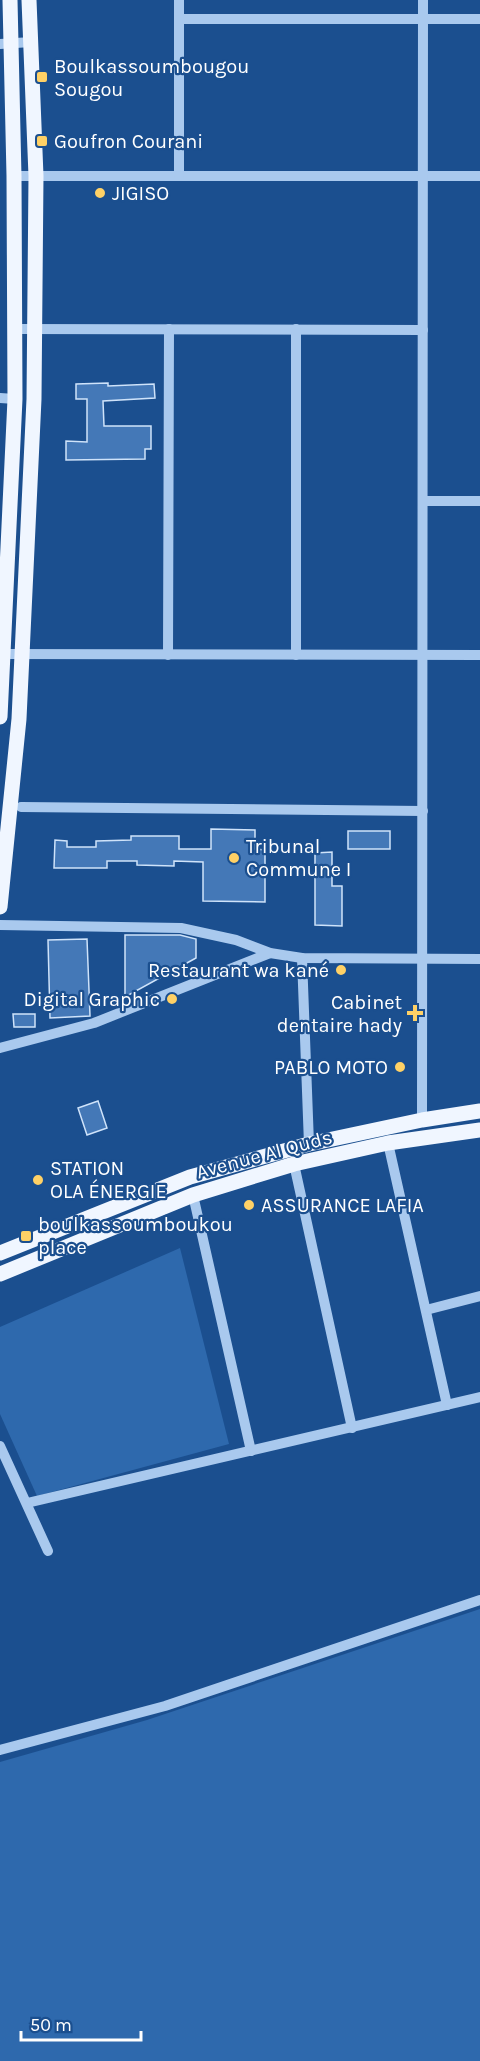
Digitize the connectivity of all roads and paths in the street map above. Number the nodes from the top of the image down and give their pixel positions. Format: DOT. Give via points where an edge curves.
graph roads {
  1 [pos="10,0"];
  2 [pos="29,0"];
  3 [pos="179,0"];
  4 [pos="423,0"];
  5 [pos="179,18"];
  6 [pos="423,19"];
  7 [pos="480,19"];
  8 [pos="31,42"];
  9 [pos="6,43"];
  10 [pos="14,176"];
  11 [pos="36,176"];
  12 [pos="178,176"];
  13 [pos="423,176"];
  14 [pos="480,176"];
  15 [pos="15,329"];
  16 [pos="36,329"];
  17 [pos="169,329"];
  18 [pos="296,329"];
  19 [pos="423,330"];
  20 [pos="8,399"];
  21 [pos="423,501"];
  22 [pos="480,501"];
  23 [pos="4,534"];
  24 [pos="2,654"];
  25 [pos="21,654"];
  26 [pos="168,655"];
  27 [pos="296,655"];
  28 [pos="423,655"];
  29 [pos="480,655"];
  30 [pos="0,718"];
  31 [pos="19,719"];
  32 [pos="11,802"];
  33 [pos="423,811"];
  34 [pos="0,907"];
  35 [pos="0,925"];
  36 [pos="270,953"];
  37 [pos="302,958"];
  38 [pos="423,959"];
  39 [pos="480,959"];
  40 [pos="0,1048"];
  41 [pos="480,1111"];
  42 [pos="422,1120"];
  43 [pos="480,1130"];
  44 [pos="388,1143"];
  45 [pos="309,1144"];
  46 [pos="294,1164"];
  47 [pos="193,1195"];
  48 [pos="0,1253"];
  49 [pos="0,1274"];
  50 [pos="480,1296"];
  51 [pos="426,1310"];
  52 [pos="480,1398"];
  53 [pos="447,1405"];
  54 [pos="352,1428"];
  55 [pos="0,1446"];
  56 [pos="251,1451"];
  57 [pos="27,1503"];
  58 [pos="48,1551"];
  59 [pos="480,1600"];
  60 [pos="0,1750"];
  1 -- 9 [label="main road"];
  2 -- 8 [label="main road"];
  3 -- 5 [label="street"];
  4 -- 6 [label="street"];
  5 -- 6 [label="street"];
  5 -- 12 [label="street"];
  6 -- 7 [label="street"];
  6 -- 13 [label="street"];
  8 -- 9 [label="street"];
  8 -- 11 [label="main road"];
  9 -- 10 [label="main road"];
  10 -- 11 [label="street"];
  10 -- 15 [label="main road"];
  11 -- 12 [label="street"];
  11 -- 16 [label="main road"];
  12 -- 13 [label="street"];
  13 -- 14 [label="street"];
  13 -- 19 [label="street"];
  15 -- 16 [label="street"];
  15 -- 20 [label="main road"];
  16 -- 17 [label="street"];
  16 -- 25 [label="main road"];
  17 -- 18 [label="street"];
  17 -- 26 [label="street"];
  18 -- 19 [label="street"];
  18 -- 27 [label="street"];
  19 -- 21 [label="street"];
  20 -- 23 [label="main road"];
  21 -- 22 [label="street"];
  21 -- 28 [label="street"];
  23 -- 24 [label="main road"];
  24 -- 25 [label="street"];
  24 -- 30 [label="main road"];
  25 -- 26 [label="street"];
  25 -- 31 [label="main road"];
  26 -- 27 [label="street"];
  27 -- 28 [label="street"];
  28 -- 29 [label="street"];
  28 -- 33 [label="street"];
  30 -- 31 [label="street"];
  31 -- 32 [label="main road"];
  32 -- 33 [label="street"];
  32 -- 34 [label="main road"];
  33 -- 38 [label="street"];
  35 -- 36 [label="street" via="181,928 236,939"];
  36 -- 37 [label="street"];
  36 -- 40 [label="street" via="94,1023"];
  37 -- 38 [label="street"];
  37 -- 45 [label="street"];
  38 -- 39 [label="street"];
  38 -- 42 [label="street"];
  41 -- 42 [label="main road, Avenue Al Quds"];
  42 -- 45 [label="main road, Avenue Al Quds"];
  43 -- 44 [label="main road, Avenue Al Quds"];
  44 -- 46 [label="main road, Avenue Al Quds"];
  44 -- 51 [label="street"];
  45 -- 48 [label="main road, Avenue Al Quds" via="190,1177"];
  46 -- 47 [label="main road, Avenue Al Quds"];
  46 -- 54 [label="street"];
  47 -- 49 [label="main road, Avenue Al Quds"];
  47 -- 56 [label="street"];
  50 -- 51 [label="street"];
  51 -- 53 [label="street"];
  52 -- 53 [label="street"];
  53 -- 54 [label="street"];
  54 -- 56 [label="street"];
  55 -- 57 [label="street"];
  56 -- 57 [label="street"];
  57 -- 58 [label="street"];
  59 -- 60 [label="street" via="165,1706"];
}
